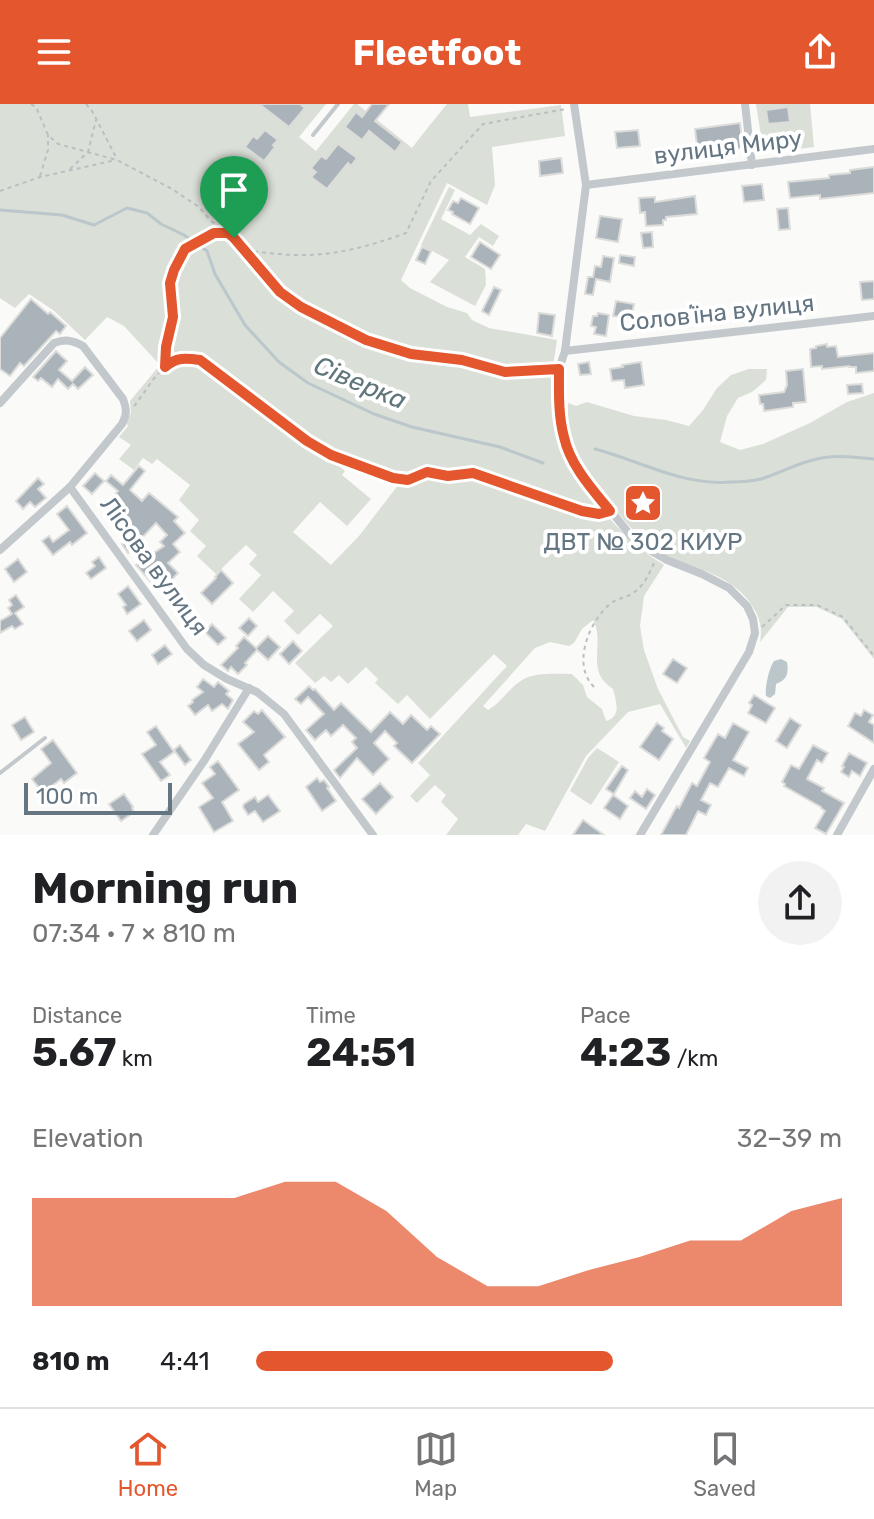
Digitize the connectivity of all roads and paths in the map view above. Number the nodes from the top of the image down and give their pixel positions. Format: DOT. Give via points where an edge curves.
graph roads {
  1 [pos="31,104"];
  2 [pos="86,104"];
  3 [pos="338,104"];
  4 [pos="745,104"];
  5 [pos="575,106"];
  6 [pos="96,119"];
  7 [pos="48,135"];
  8 [pos="313,135"];
  9 [pos="874,149"];
  10 [pos="88,152"];
  11 [pos="117,160"];
  12 [pos="752,165"];
  13 [pos="69,170"];
  14 [pos="40,177"];
  15 [pos="586,185"];
  16 [pos="0,191"];
  17 [pos="228,233"];
  18 [pos="245,251"];
  19 [pos="874,316"];
  20 [pos="565,351"];
  21 [pos="165,367"];
  22 [pos="559,369"];
  23 [pos="0,403"];
  24 [pos="126,414"];
  25 [pos="70,487"];
  26 [pos="610,511"];
  27 [pos="0,550"];
  28 [pos="657,554"];
  29 [pos="755,633"];
  30 [pos="874,656"];
  31 [pos="594,687"];
  32 [pos="249,688"];
  33 [pos="45,738"];
  34 [pos="874,769"];
  35 [pos="0,773"];
  36 [pos="153,835"];
  37 [pos="373,835"];
  38 [pos="640,835"];
  39 [pos="837,835"];
  1 -- 7 [label="path"];
  2 -- 6 [label="path"];
  3 -- 8 [label="lane"];
  4 -- 12 [label="street"];
  5 -- 15 [label="street"];
  5 -- 18 [label="path" via="483,124 431,181 406,233 343,252"];
  6 -- 10 [label="path"];
  6 -- 11 [label="path"];
  7 -- 10 [label="path" via="58,144"];
  7 -- 14 [label="path"];
  9 -- 12 [label="street, вулиця Миру"];
  10 -- 11 [label="path"];
  10 -- 13 [label="path"];
  11 -- 13 [label="path"];
  11 -- 17 [label="path" via="172,189"];
  12 -- 15 [label="street, вулиця Миру"];
  13 -- 14 [label="path"];
  14 -- 16 [label="path"];
  15 -- 20 [label="street"];
  17 -- 18 [label="path"];
  17 -- 21 [label="path" via="214,233 185,249 174,270"];
  18 -- 22 [label="path" via="280,292 366,340 505,372"];
  19 -- 20 [label="street, Соловʼїна вулиця"];
  20 -- 22 [label="street"];
  21 -- 24 [label="path"];
  21 -- 26 [label="path" via="185,357 200,360 307,441 393,478 473,473 582,511"];
  22 -- 26 [label="street" via="564,440 581,474"];
  23 -- 24 [label="street" via="54,343 73,340 123,399"];
  24 -- 25 [label="street, Лісова вулиця"];
  25 -- 27 [label="street, Лісова вулиця"];
  25 -- 32 [label="street, Лісова вулиця" via="187,649 204,665"];
  26 -- 28 [label="street" via="631,536"];
  28 -- 29 [label="street" via="729,588 747,606"];
  28 -- 31 [label="path" via="644,583 602,611 591,629 584,662"];
  29 -- 30 [label="path" via="786,605 817,605 843,617"];
  29 -- 38 [label="street" via="749,652"];
  32 -- 36 [label="street"];
  32 -- 37 [label="street, Лісова вулиця" via="284,714"];
  33 -- 35 [label="lane"];
  34 -- 39 [label="street"];
}
